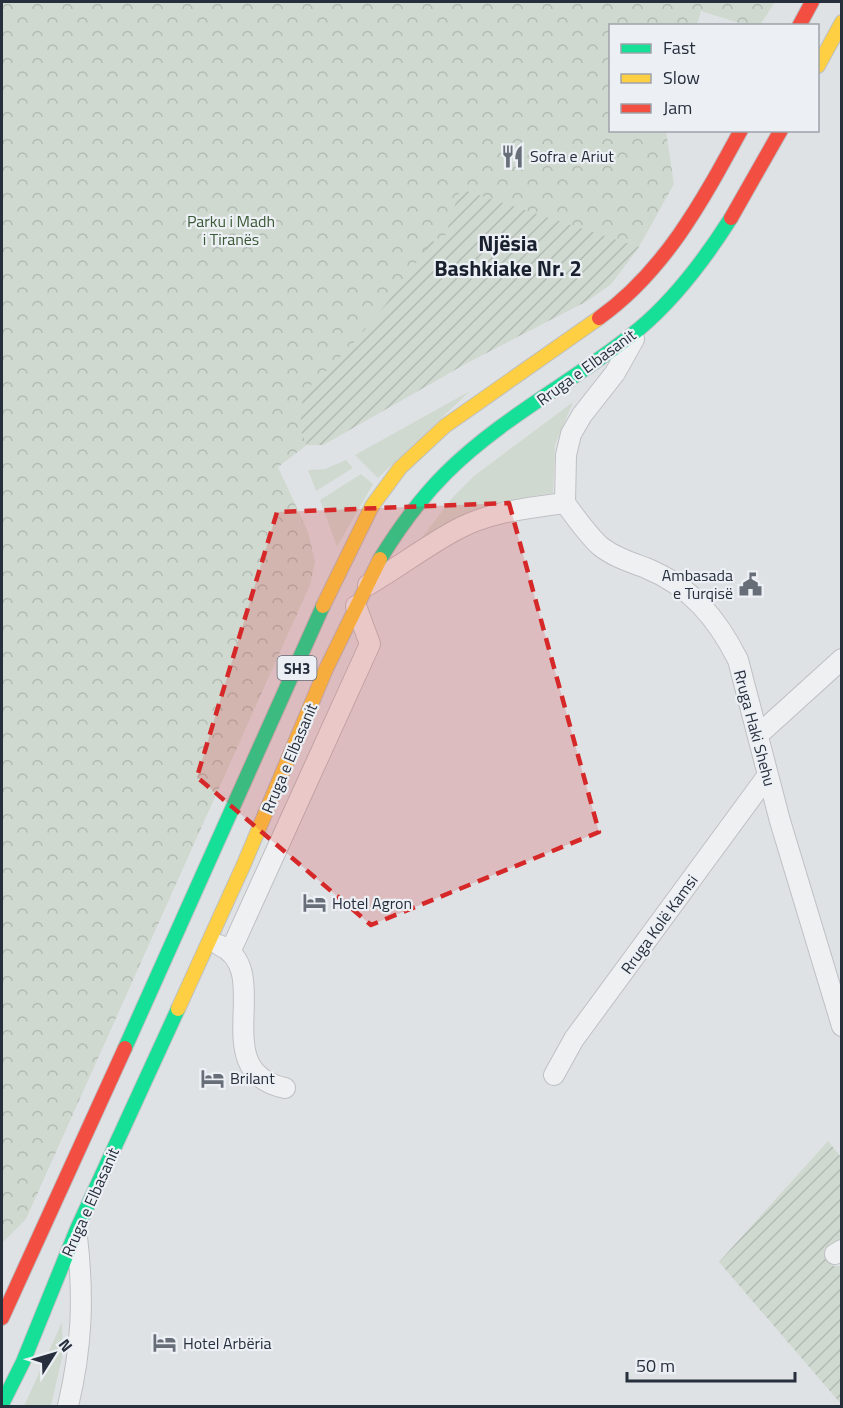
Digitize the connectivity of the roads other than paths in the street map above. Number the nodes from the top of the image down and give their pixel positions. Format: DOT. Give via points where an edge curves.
graph roads {
  1 [pos="812,2"];
  2 [pos="842,22"];
  3 [pos="800,24"];
  4 [pos="819,64"];
  5 [pos="740,132"];
  6 [pos="780,132"];
  7 [pos="642,327"];
  8 [pos="565,504"];
  9 [pos="366,586"];
  10 [pos="356,606"];
  11 [pos="842,659"];
  12 [pos="758,735"];
  13 [pos="768,776"];
  14 [pos="211,942"];
  15 [pos="231,950"];
  16 [pos="842,1026"];
  17 [pos="554,1075"];
  18 [pos="285,1088"];
  19 [pos="76,1230"];
  20 [pos="2,1318"];
  21 [pos="2,1404"];
  22 [pos="68,1407"];
  1 -- 3 [label="main road"];
  2 -- 4 [label="main road"];
  5 -- 20 [label="main road, Rruga e Elbasanit / SH3" via="673,248 639,286 445,426 400,468 372,506 333,584"];
  6 -- 7 [label="main road, Rruga e Elbasanit / SH3" via="710,253 683,288"];
  7 -- 8 [label="street" via="571,434 566,455"];
  7 -- 9 [label="main road, Rruga e Elbasanit / SH3" via="459,458 396,532"];
  8 -- 9 [label="street" via="508,511 478,521 454,531"];
  8 -- 12 [label="street, Rruga Haki Shehu" via="600,546 684,588 712,614 738,660"];
  9 -- 10 [label="main road, Rruga e Elbasanit / SH3"];
  10 -- 14 [label="main road, Rruga e Elbasanit / SH3"];
  10 -- 15 [label="street" via="370,644"];
  11 -- 12 [label="street"];
  12 -- 13 [label="street, Rruga Haki Shehu"];
  13 -- 16 [label="street, Rruga Haki Shehu"];
  13 -- 17 [label="street, Rruga Kolë Kamsi" via="574,1039"];
  14 -- 15 [label="street"];
  14 -- 19 [label="main road, Rruga e Elbasanit / SH3"];
  15 -- 18 [label="street" via="241,966 244,982 242,1023 249,1062 256,1077"];
  19 -- 21 [label="main road, Rruga e Elbasanit / SH3"];
  19 -- 22 [label="street" via="83,1289 80,1349"];
}
